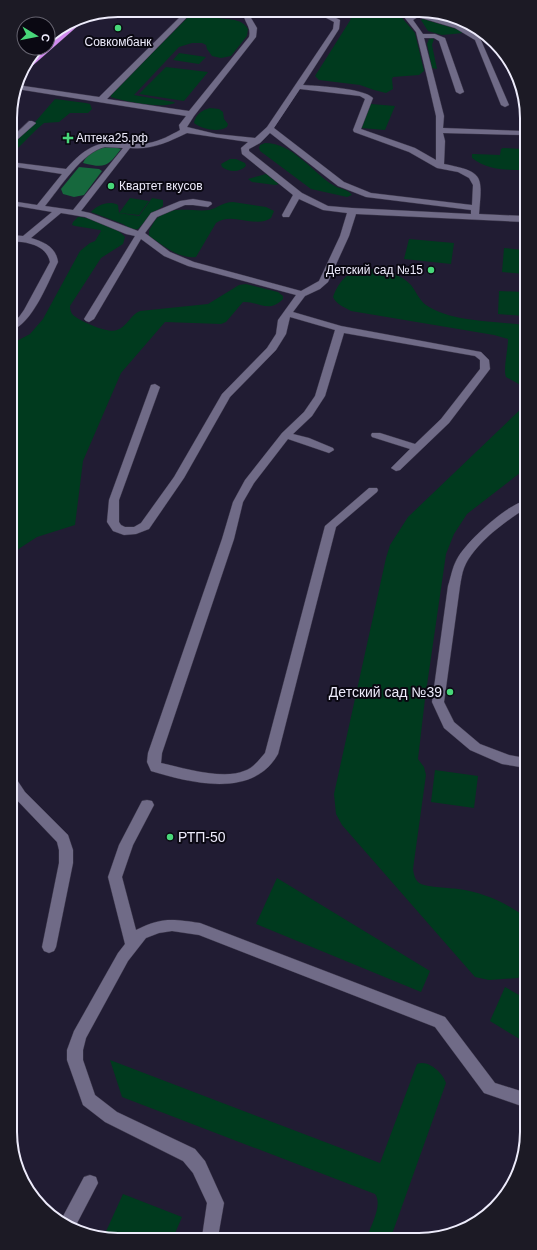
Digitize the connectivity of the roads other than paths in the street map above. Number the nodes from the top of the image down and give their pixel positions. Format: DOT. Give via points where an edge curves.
graph roads {
  1 [pos="184,17"];
  2 [pos="246,17"];
  3 [pos="329,17"];
  4 [pos="414,17"];
  5 [pos="421,17"];
  6 [pos="409,19"];
  7 [pos="72,28"];
  8 [pos="421,36"];
  9 [pos="38,57"];
  10 [pos="297,86"];
  11 [pos="22,88"];
  12 [pos="460,92"];
  13 [pos="100,101"];
  14 [pos="505,105"];
  15 [pos="191,114"];
  16 [pos="32,123"];
  17 [pos="270,129"];
  18 [pos="186,130"];
  19 [pos="438,130"];
  20 [pos="520,133"];
  21 [pos="17,137"];
  22 [pos="257,141"];
  23 [pos="128,146"];
  24 [pos="17,165"];
  25 [pos="440,166"];
  26 [pos="69,172"];
  27 [pos="298,194"];
  28 [pos="17,204"];
  29 [pos="208,204"];
  30 [pos="39,208"];
  31 [pos="475,208"];
  32 [pos="60,210"];
  33 [pos="352,211"];
  34 [pos="76,212"];
  35 [pos="286,215"];
  36 [pos="475,217"];
  37 [pos="520,219"];
  38 [pos="140,234"];
  39 [pos="17,238"];
  40 [pos="25,239"];
  41 [pos="302,294"];
  42 [pos="286,313"];
  43 [pos="89,319"];
  44 [pos="17,323"];
  45 [pos="340,329"];
  46 [pos="155,387"];
  47 [pos="286,435"];
  48 [pos="376,435"];
  49 [pos="418,448"];
  50 [pos="329,450"];
  51 [pos="396,468"];
  52 [pos="373,490"];
  53 [pos="520,507"];
  54 [pos="520,762"];
  55 [pos="17,792"];
  56 [pos="146,805"];
  57 [pos="132,944"];
  58 [pos="49,947"];
  59 [pos="520,1099"];
  60 [pos="90,1182"];
  61 [pos="69,1221"];
  62 [pos="211,1233"];
  1 -- 13 [label="lane"];
  2 -- 15 [label="lane" via="255,29 252,37"];
  3 -- 10 [label="lane" via="338,21 338,24"];
  4 -- 6 [label="lane"];
  5 -- 14 [label="lane" via="464,29 478,39"];
  6 -- 8 [label="lane"];
  7 -- 9 [label="highway"];
  8 -- 12 [label="lane" via="435,36 442,40"];
  8 -- 19 [label="lane" via="440,116"];
  10 -- 17 [label="lane"];
  10 -- 25 [label="lane" via="367,96 369,98 357,130 412,150"];
  11 -- 13 [label="lane"];
  13 -- 15 [label="lane"];
  15 -- 18 [label="lane" via="183,125"];
  16 -- 21 [label="lane"];
  17 -- 22 [label="lane"];
  17 -- 31 [label="lane" via="341,184 368,195"];
  18 -- 22 [label="lane"];
  18 -- 23 [label="lane" via="154,145"];
  19 -- 20 [label="lane"];
  19 -- 25 [label="lane" via="441,141"];
  22 -- 27 [label="lane" via="245,148 245,152"];
  23 -- 26 [label="lane" via="112,144 92,149"];
  23 -- 34 [label="lane"];
  24 -- 26 [label="lane"];
  25 -- 31 [label="lane" via="467,172 476,179"];
  26 -- 30 [label="lane"];
  27 -- 33 [label="lane" via="317,205"];
  27 -- 35 [label="lane"];
  28 -- 30 [label="lane"];
  29 -- 38 [label="lane" via="183,203 164,210 154,215"];
  30 -- 32 [label="lane"];
  31 -- 36 [label="lane"];
  32 -- 34 [label="lane"];
  32 -- 40 [label="lane"];
  33 -- 36 [label="lane"];
  33 -- 41 [label="lane" via="323,282"];
  34 -- 38 [label="lane"];
  36 -- 37 [label="lane"];
  38 -- 41 [label="lane" via="167,254 191,264"];
  38 -- 43 [label="lane"];
  39 -- 40 [label="lane"];
  40 -- 44 [label="lane" via="46,247 53,255 54,262 28,311"];
  41 -- 42 [label="lane"];
  42 -- 45 [label="lane"];
  42 -- 46 [label="lane" via="280,334 271,350 226,396 160,506 145,526 124,532 113,522 114,500"];
  45 -- 47 [label="lane" via="320,396 308,414"];
  45 -- 49 [label="lane" via="449,348 478,354 484,358 485,369 445,421"];
  47 -- 50 [label="lane"];
  47 -- 52 [label="lane" via="248,482 238,502 228,539 155,754 156,767 230,779 244,777 265,763 271,754 331,526"];
  48 -- 49 [label="lane"];
  49 -- 51 [label="lane"];
  53 -- 54 [label="lane" via="510,513 466,554 459,567 454,586 438,702 449,725 475,747 507,760"];
  55 -- 58 [label="lane" via="63,839 66,850 66,863"];
  56 -- 57 [label="lane" via="126,845 115,877"];
  57 -- 59 [label="lane" via="141,934 157,927 172,925 200,929 440,1022 490,1088"];
  57 -- 62 [label="lane" via="79,1036 75,1050 77,1067 89,1100 110,1117 189,1154 199,1168 216,1203"];
  60 -- 61 [label="lane"];
}
